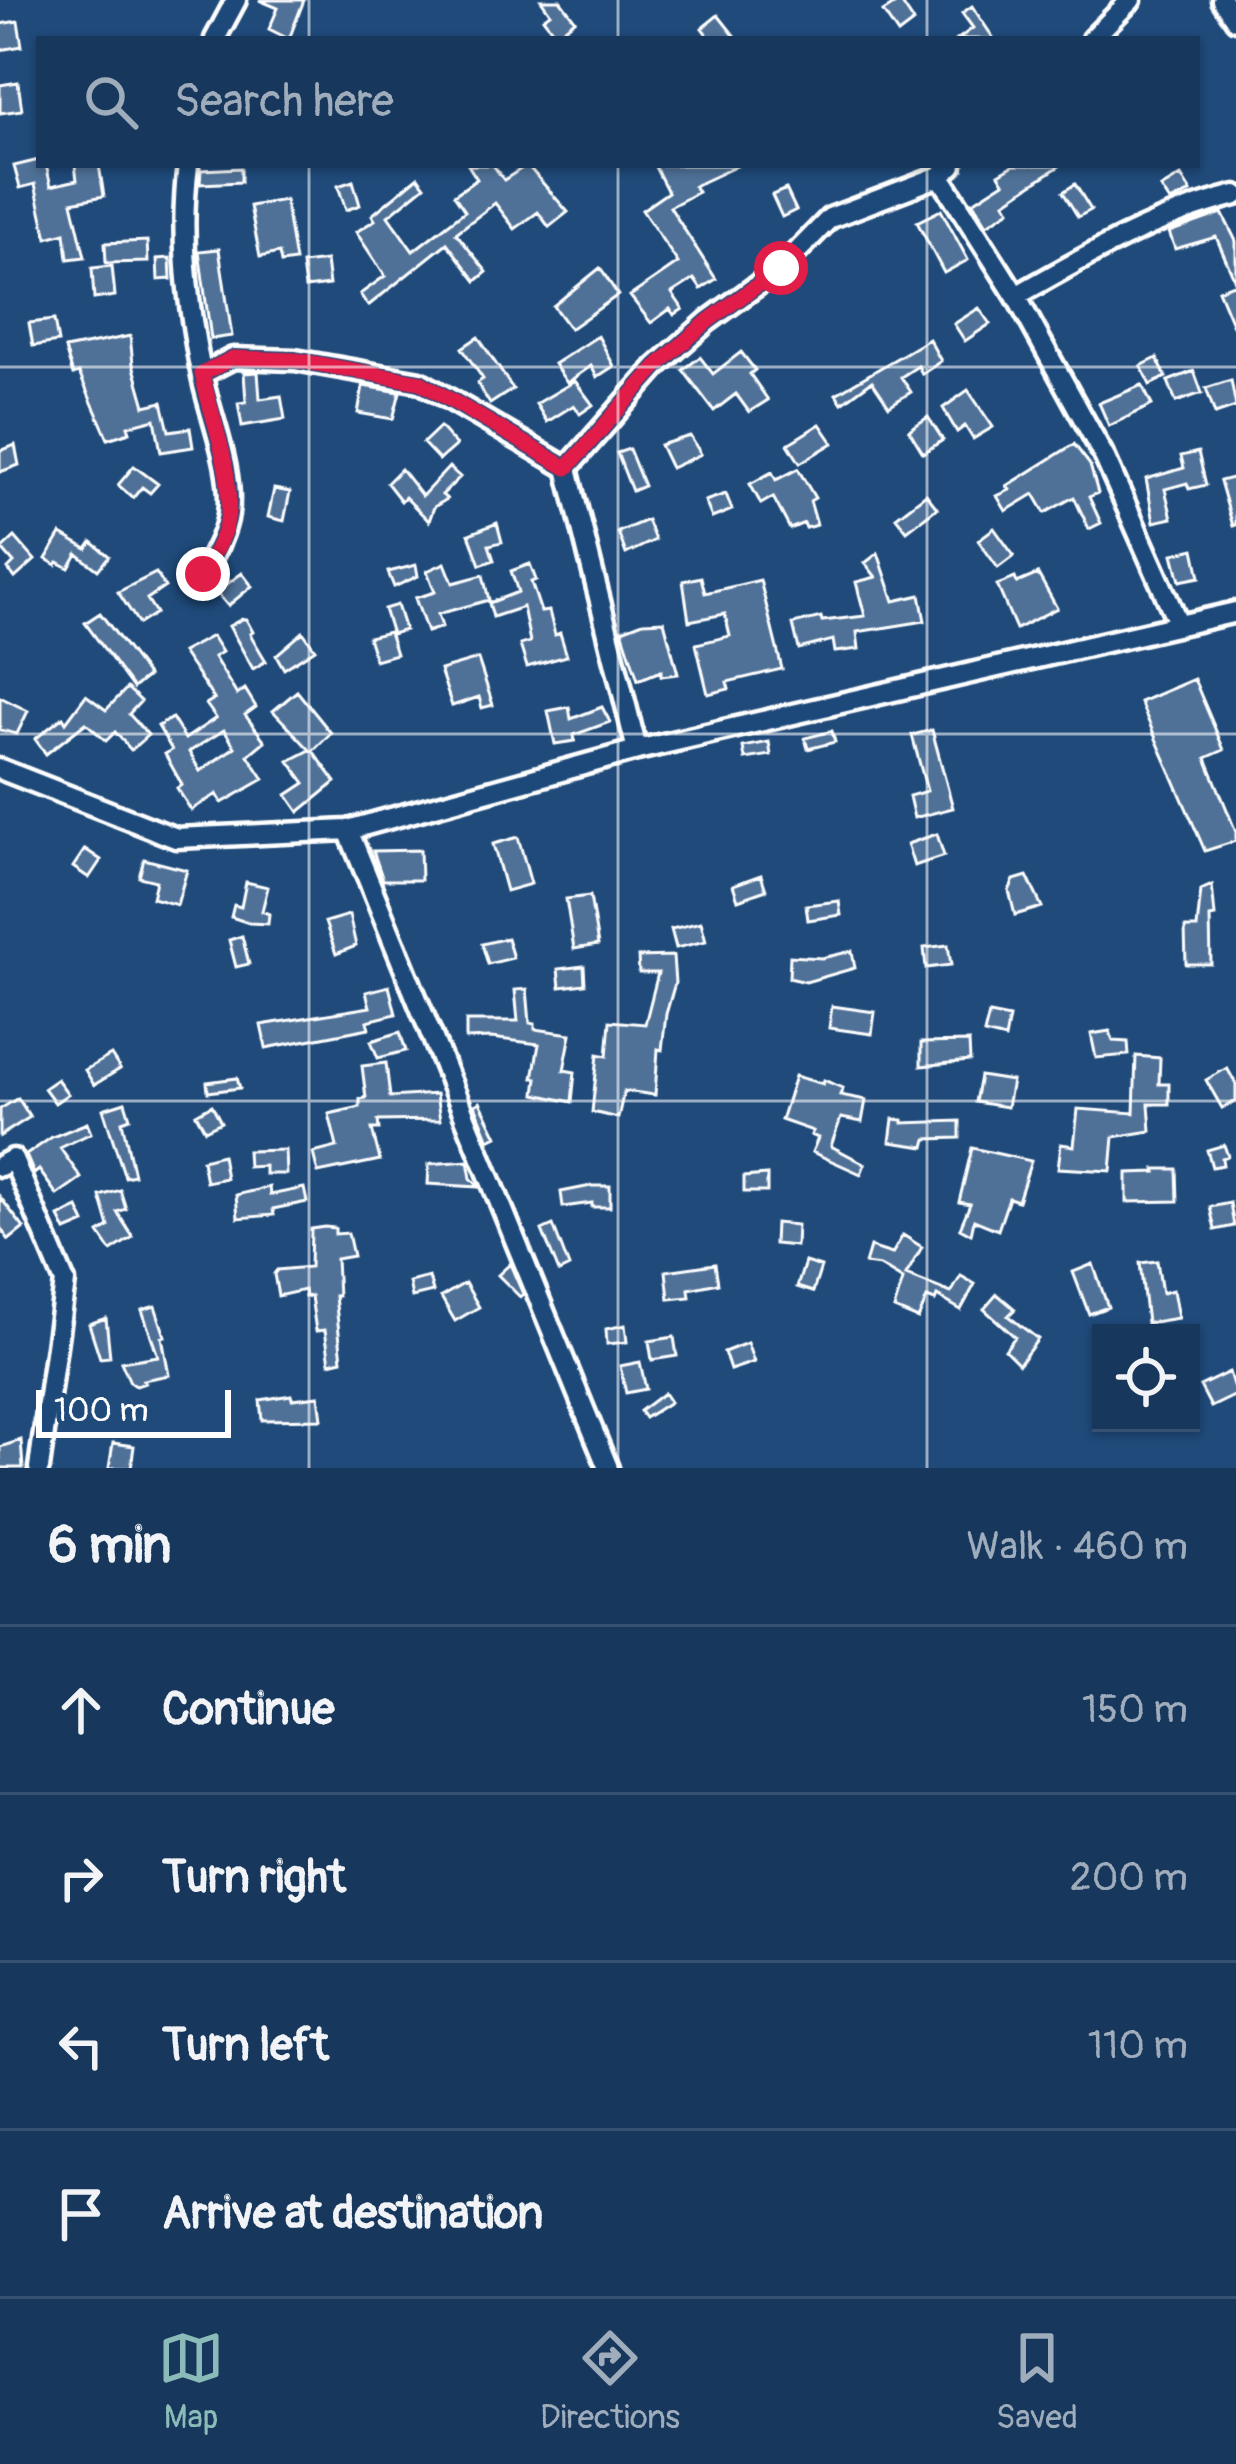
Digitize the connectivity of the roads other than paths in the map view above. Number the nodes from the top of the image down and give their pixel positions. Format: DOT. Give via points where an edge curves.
graph roads {
  1 [pos="236,0"];
  2 [pos="1131,0"];
  3 [pos="1222,0"];
  4 [pos="1236,20"];
  5 [pos="217,36"];
  6 [pos="1095,36"];
  7 [pos="188,168"];
  8 [pos="946,170"];
  9 [pos="1236,195"];
  10 [pos="1016,296"];
  11 [pos="202,374"];
  12 [pos="567,468"];
  13 [pos="203,574"];
  14 [pos="1236,612"];
  15 [pos="1179,625"];
  16 [pos="637,750"];
  17 [pos="0,769"];
  18 [pos="348,830"];
  19 [pos="0,1166"];
  20 [pos="39,1468"];
  21 [pos="608,1468"];
  1 -- 5 [label="street"];
  2 -- 6 [label="street"];
  3 -- 4 [label="street"];
  7 -- 11 [label="street" via="185,275"];
  8 -- 10 [label="street"];
  8 -- 12 [label="street" via="830,218 781,268 657,366"];
  9 -- 10 [label="street" via="1107,244"];
  10 -- 15 [label="street" via="1105,458"];
  11 -- 12 [label="street" via="233,358 254,358 420,382"];
  11 -- 13 [label="street" via="229,511"];
  12 -- 16 [label="street"];
  14 -- 15 [label="street"];
  15 -- 16 [label="street"];
  16 -- 18 [label="street"];
  17 -- 18 [label="street" via="176,838"];
  18 -- 21 [label="street"];
  19 -- 20 [label="street" via="14,1159 65,1282"];
}
